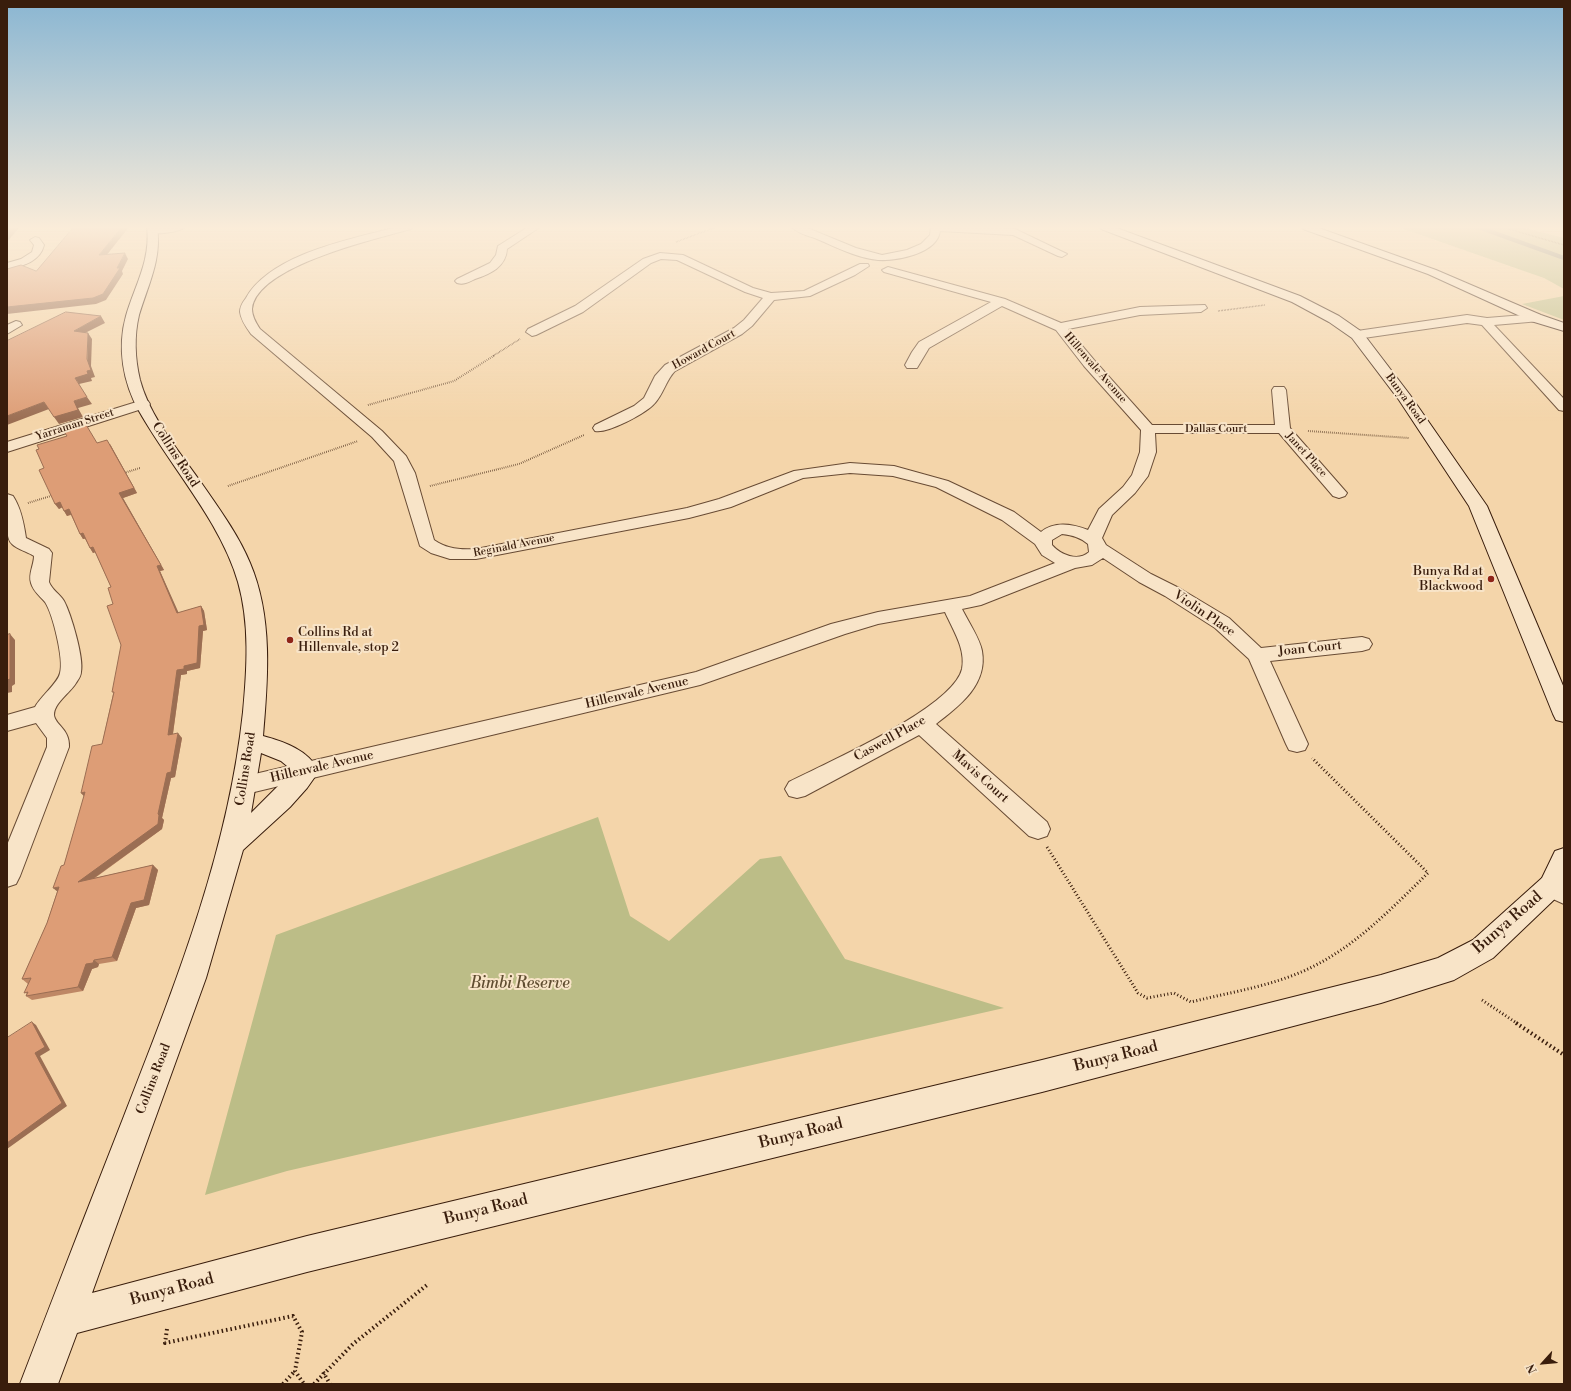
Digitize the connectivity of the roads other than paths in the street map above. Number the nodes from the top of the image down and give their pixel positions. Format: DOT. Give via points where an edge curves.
graph roads {
  1 [pos="141,292"];
  2 [pos="256,292"];
  3 [pos="602,292"];
  4 [pos="755,292"];
  5 [pos="811,292"];
  6 [pos="969,292"];
  7 [pos="1278,292"];
  8 [pos="1477,292"];
  9 [pos="770,297"];
  10 [pos="1000,301"];
  11 [pos="1201,308"];
  12 [pos="1536,318"];
  13 [pos="1487,322"];
  14 [pos="1060,327"];
  15 [pos="1564,327"];
  16 [pos="532,332"];
  17 [pos="1357,335"];
  18 [pos="912,365"];
  19 [pos="1279,390"];
  20 [pos="142,404"];
  21 [pos="1564,407"];
  22 [pos="600,428"];
  23 [pos="1148,429"];
  24 [pos="1283,429"];
  25 [pos="7,447"];
  26 [pos="1339,493"];
  27 [pos="9,504"];
  28 [pos="1105,513"];
  29 [pos="1008,516"];
  30 [pos="1062,530"];
  31 [pos="1047,548"];
  32 [pos="1089,552"];
  33 [pos="1023,582"];
  34 [pos="951,606"];
  35 [pos="1362,644"];
  36 [pos="1257,655"];
  37 [pos="43,713"];
  38 [pos="1564,714"];
  39 [pos="7,723"];
  40 [pos="922,724"];
  41 [pos="252,742"];
  42 [pos="1297,744"];
  43 [pos="307,771"];
  44 [pos="246,785"];
  45 [pos="797,789"];
  46 [pos="1038,829"];
  47 [pos="233,843"];
  48 [pos="7,876"];
  49 [pos="1560,879"];
  50 [pos="64,1318"];
  51 [pos="39,1384"];
  1 -- 20 [label="street, Collins Road" via="132,317 129,349 132,377"];
  2 -- 29 [label="street, Reginald Avenue" via="247,307 247,316 255,331 377,434 401,459 426,542 442,552 476,554 688,513 725,503 800,474 842,469 878,469 924,478 956,490"];
  3 -- 16 [label="street" via="578,309"];
  4 -- 9 [label="street"];
  5 -- 9 [label="street"];
  6 -- 10 [label="street, Hillenvale Avenue"];
  7 -- 17 [label="street, Bunya Road" via="1315,308"];
  8 -- 12 [label="street"];
  9 -- 22 [label="street, Howard Court" via="738,331 666,372 653,397 640,409"];
  10 -- 14 [label="street, Hillenvale Avenue"];
  10 -- 18 [label="street" via="924,345"];
  11 -- 14 [label="street" via="1140,311"];
  12 -- 13 [label="street"];
  12 -- 15 [label="street"];
  13 -- 17 [label="street" via="1467,319"];
  13 -- 21 [label="street"];
  14 -- 23 [label="street, Hillenvale Avenue"];
  17 -- 38 [label="street, Bunya Road" via="1405,398 1478,506"];
  19 -- 24 [label="street, Janet Place"];
  20 -- 25 [label="street, Yarraman Street"];
  20 -- 41 [label="street, Collins Road" via="169,449 220,522 242,565 253,604 257,649"];
  23 -- 24 [label="street, Dallas Court"];
  23 -- 28 [label="street" via="1148,452 1140,476"];
  24 -- 26 [label="street, Janet Place"];
  27 -- 37 [label="street" via="17,528 18,541 43,552 39,581 59,611 71,664 71,673 66,682 48,702"];
  28 -- 30 [label="street"];
  28 -- 32 [label="street"];
  29 -- 30 [label="street, Reginald Avenue"];
  29 -- 31 [label="street, Reginald Avenue"];
  30 -- 31 [label="street, Hillenvale Avenue" via="1047,534"];
  30 -- 32 [label="street, Reginald Avenue" via="1081,532"];
  31 -- 32 [label="street, Reginald Avenue" via="1061,560"];
  31 -- 33 [label="street, Hillenvale Avenue"];
  32 -- 33 [label="street, Hillenvale Avenue"];
  32 -- 36 [label="street, Violin Place" via="1172,592 1222,623"];
  33 -- 34 [label="street, Hillenvale Avenue" via="974,601"];
  34 -- 40 [label="street, Caswell Place" via="972,650 972,669 966,685"];
  34 -- 43 [label="street, Hillenvale Avenue" via="878,618 838,629 700,678"];
  35 -- 36 [label="street, Joan Court"];
  36 -- 42 [label="street, Violin Place"];
  37 -- 39 [label="street"];
  37 -- 48 [label="street" via="45,721 58,738 58,747"];
  40 -- 45 [label="street, Caswell Place"];
  40 -- 46 [label="street, Mavis Court"];
  41 -- 43 [label="street" via="281,749 298,760"];
  41 -- 44 [label="street, Collins Road"];
  43 -- 44 [label="street, Hillenvale Avenue"];
  43 -- 47 [label="street" via="293,790"];
  44 -- 47 [label="street, Collins Road"];
  47 -- 50 [label="street, Collins Road" via="192,978"];
  49 -- 50 [label="street, Bunya Road" via="1482,949 1444,970 1381,989 1042,1076 307,1254"];
  50 -- 51 [label="street"];
}
